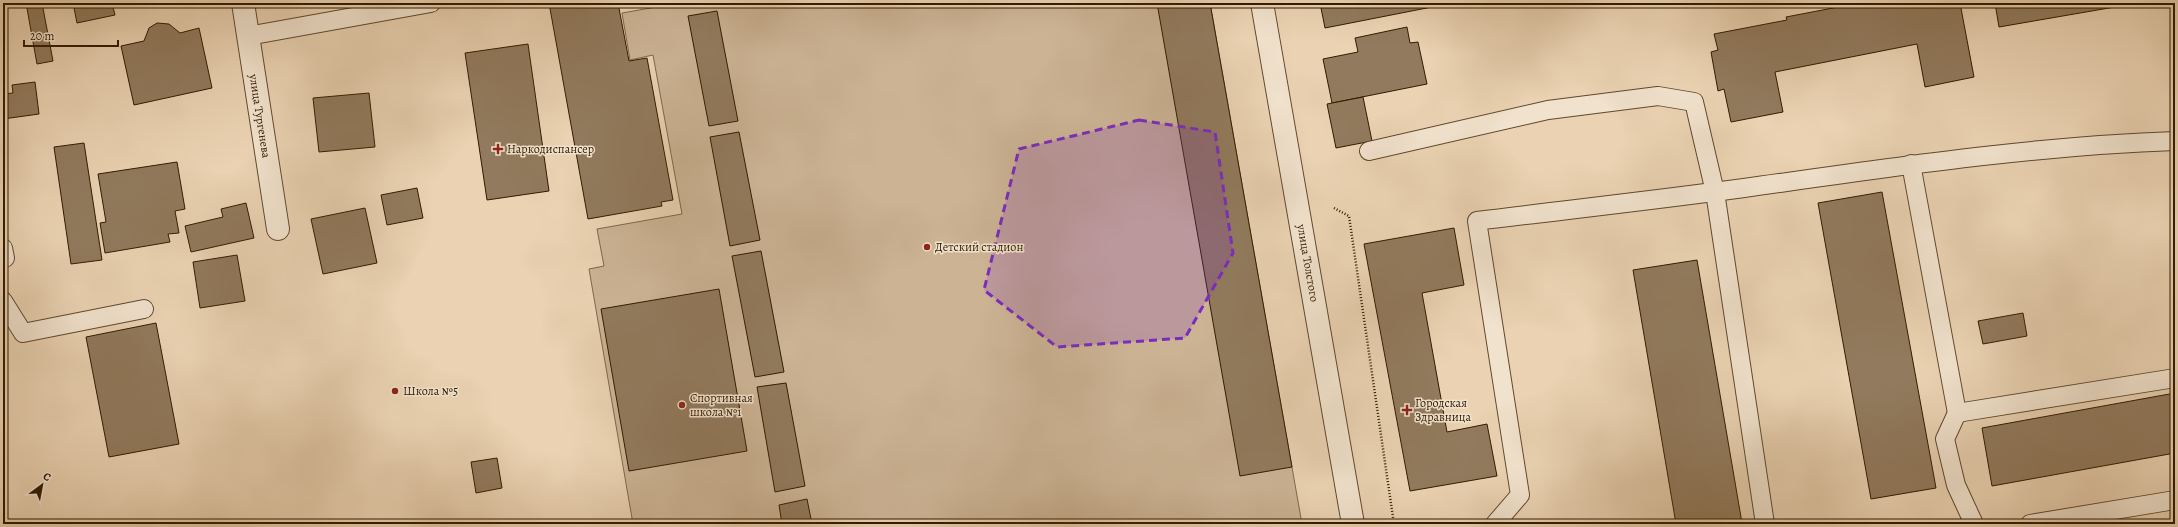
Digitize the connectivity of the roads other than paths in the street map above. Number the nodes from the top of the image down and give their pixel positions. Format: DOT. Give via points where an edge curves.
graph roads {
  1 [pos="243,3"];
  2 [pos="431,3"];
  3 [pos="1262,3"];
  4 [pos="248,36"];
  5 [pos="2175,140"];
  6 [pos="1369,151"];
  7 [pos="1911,164"];
  8 [pos="1715,192"];
  9 [pos="278,229"];
  10 [pos="3,301"];
  11 [pos="144,309"];
  12 [pos="2175,378"];
  13 [pos="1957,413"];
  14 [pos="2175,500"];
  15 [pos="1353,524"];
  16 [pos="1495,524"];
  17 [pos="1765,524"];
  18 [pos="1974,524"];
  19 [pos="2030,524"];
  1 -- 4 [label="street, улица Тургенева"];
  2 -- 4 [label="lane"];
  3 -- 15 [label="street, улица Толстого"];
  4 -- 9 [label="street, улица Тургенева"];
  5 -- 7 [label="lane" via="2125,142"];
  6 -- 8 [label="lane" via="1548,110 1658,96 1694,102"];
  7 -- 8 [label="lane"];
  7 -- 13 [label="lane"];
  8 -- 16 [label="lane" via="1477,221 1520,495"];
  8 -- 17 [label="lane"];
  10 -- 11 [label="lane" via="23,333"];
  12 -- 13 [label="lane"];
  13 -- 18 [label="lane" via="1945,439 1956,485"];
  14 -- 19 [label="lane"];
}
